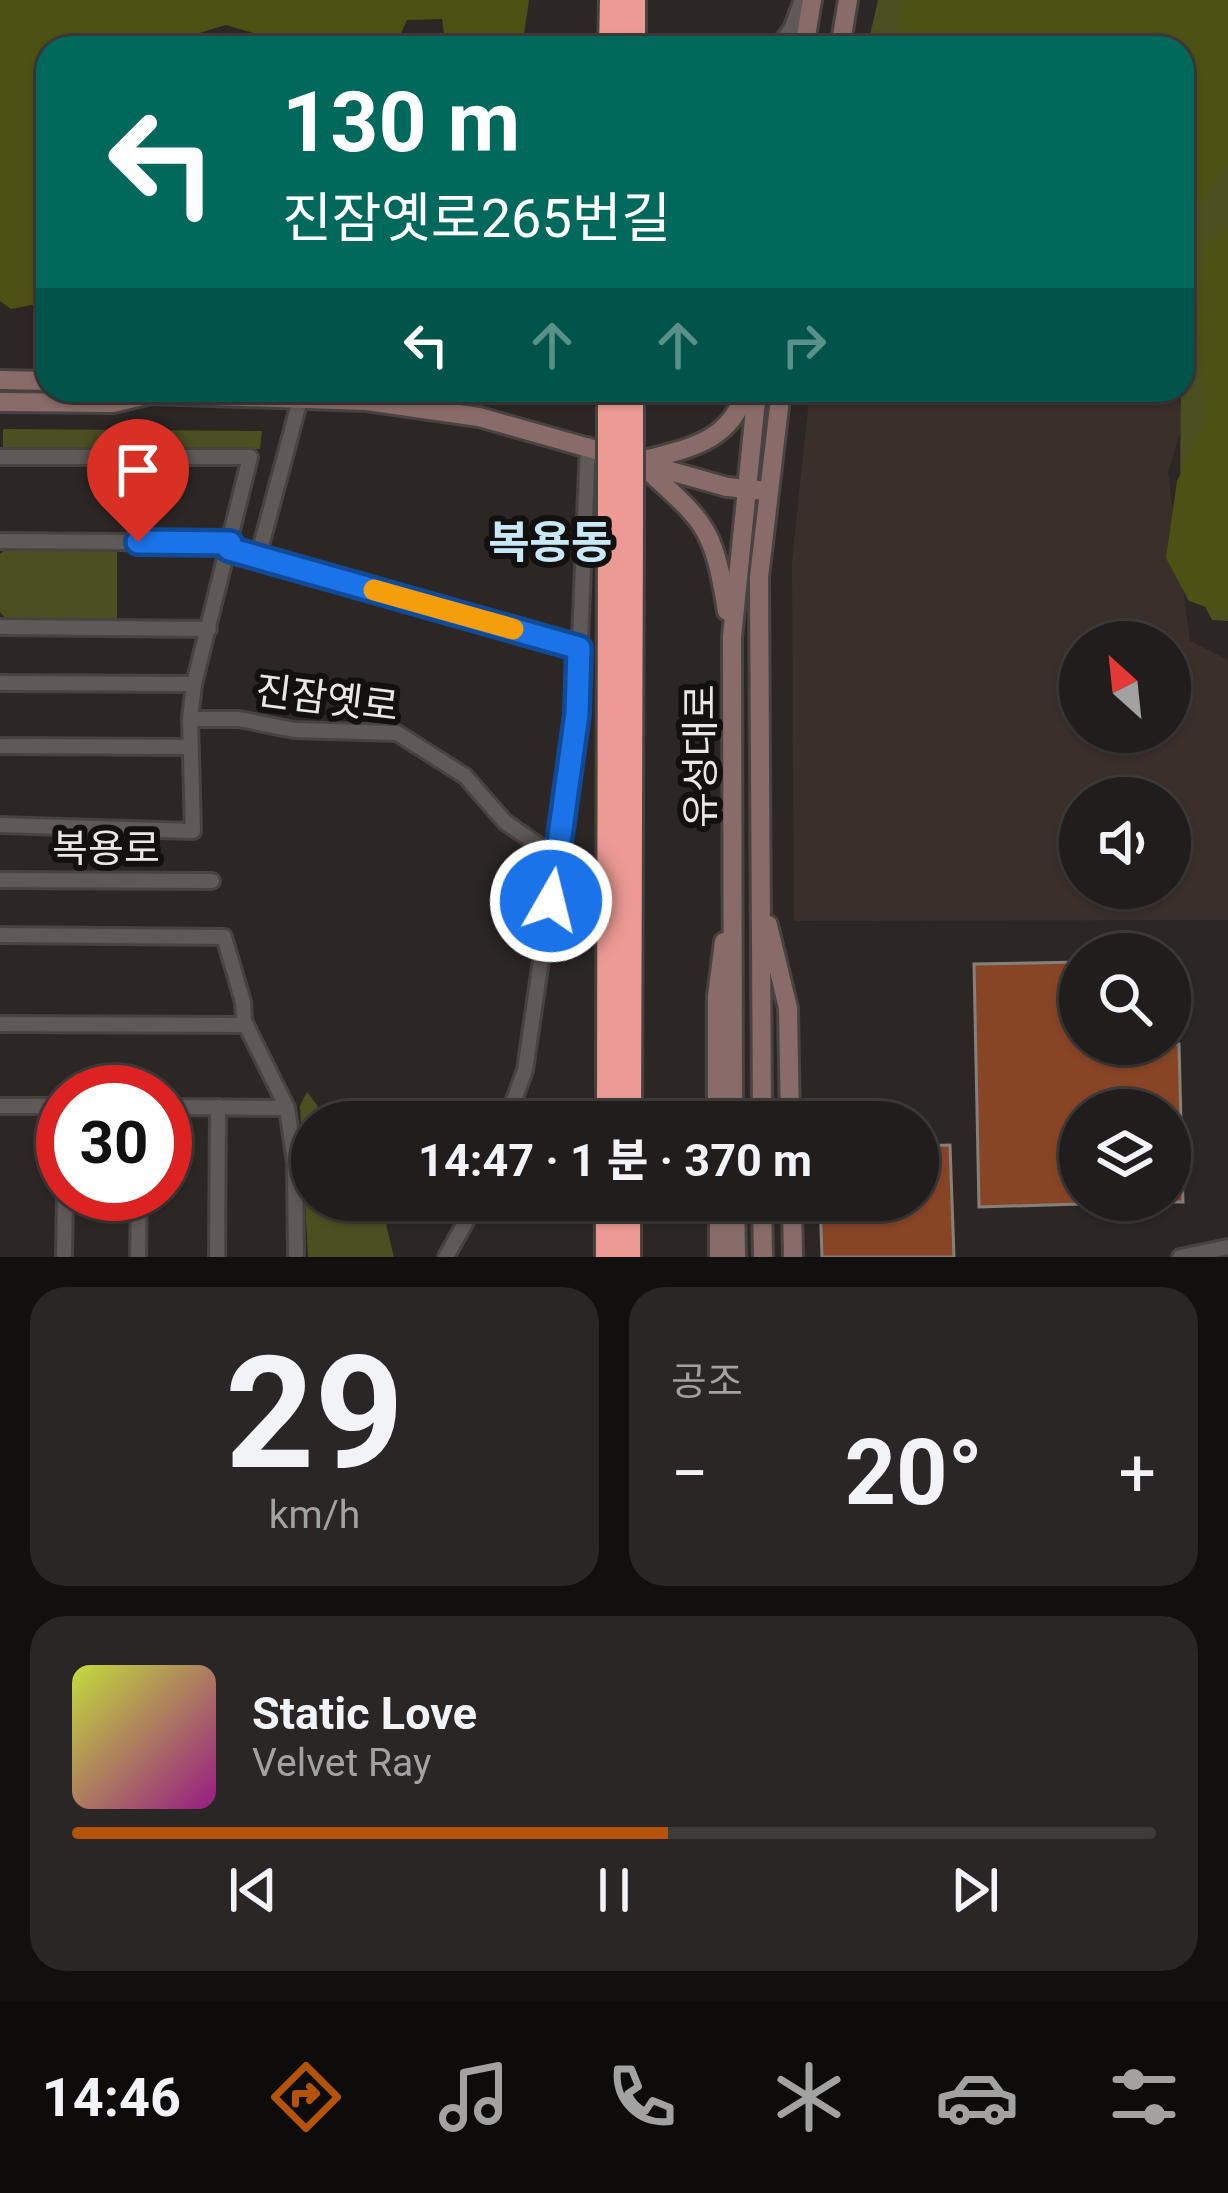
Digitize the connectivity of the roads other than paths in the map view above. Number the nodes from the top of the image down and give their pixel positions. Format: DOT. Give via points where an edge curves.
graph roads {
  1 [pos="611,0"];
  2 [pos="633,0"];
  3 [pos="802,0"];
  4 [pos="812,0"];
  5 [pos="848,0"];
  6 [pos="611,36"];
  7 [pos="633,36"];
  8 [pos="785,36"];
  9 [pos="806,36"];
  10 [pos="842,36"];
  11 [pos="0,380"];
  12 [pos="36,381"];
  13 [pos="0,402"];
  14 [pos="116,402"];
  15 [pos="289,402"];
  16 [pos="356,402"];
  17 [pos="611,402"];
  18 [pos="631,402"];
  19 [pos="741,402"];
  20 [pos="756,402"];
  21 [pos="779,402"];
  22 [pos="588,445"];
  23 [pos="0,457"];
  24 [pos="638,462"];
  25 [pos="746,489"];
  26 [pos="768,491"];
  27 [pos="621,514"];
  28 [pos="0,541"];
  29 [pos="230,546"];
  30 [pos="258,557"];
  31 [pos="0,626"];
  32 [pos="209,629"];
  33 [pos="732,637"];
  34 [pos="579,648"];
  35 [pos="0,683"];
  36 [pos="194,684"];
  37 [pos="190,719"];
  38 [pos="0,746"];
  39 [pos="190,747"];
  40 [pos="0,825"];
  41 [pos="557,859"];
  42 [pos="734,878"];
  43 [pos="0,880"];
  44 [pos="212,881"];
  45 [pos="762,905"];
  46 [pos="0,935"];
  47 [pos="0,1024"];
  48 [pos="246,1025"];
  49 [pos="514,1101"];
  50 [pos="608,1101"];
  51 [pos="628,1101"];
  52 [pos="717,1101"];
  53 [pos="733,1101"];
  54 [pos="761,1101"];
  55 [pos="790,1101"];
  56 [pos="0,1106"];
  57 [pos="36,1106"];
  58 [pos="192,1107"];
  59 [pos="218,1107"];
  60 [pos="287,1108"];
  61 [pos="65,1221"];
  62 [pos="139,1221"];
  63 [pos="466,1221"];
  64 [pos="608,1221"];
  65 [pos="628,1221"];
  66 [pos="719,1221"];
  67 [pos="735,1221"];
  68 [pos="762,1221"];
  69 [pos="792,1221"];
  70 [pos="1228,1247"];
  71 [pos="64,1257"];
  72 [pos="138,1257"];
  73 [pos="217,1257"];
  74 [pos="296,1257"];
  75 [pos="446,1257"];
  76 [pos="608,1257"];
  77 [pos="628,1257"];
  78 [pos="718,1257"];
  79 [pos="736,1257"];
  80 [pos="763,1257"];
  81 [pos="793,1257"];
  82 [pos="1180,1257"];
  1 -- 6 [label="highway"];
  2 -- 7 [label="highway"];
  3 -- 8 [label="street"];
  4 -- 9 [label="street"];
  5 -- 10 [label="street"];
  11 -- 12 [label="street"];
  13 -- 14 [label="street"];
  15 -- 30 [label="street"];
  16 -- 22 [label="street" via="478,417"];
  17 -- 27 [label="highway, bridge"];
  18 -- 27 [label="highway, bridge"];
  19 -- 24 [label="street" via="718,438"];
  20 -- 25 [label="street, 유성대로"];
  21 -- 26 [label="street, 유성대로"];
  22 -- 24 [label="street"];
  22 -- 34 [label="street"];
  23 -- 29 [label="street" via="250,457"];
  24 -- 25 [label="street"];
  24 -- 33 [label="street" via="705,524"];
  25 -- 26 [label="street"];
  25 -- 33 [label="street, 유성대로"];
  26 -- 45 [label="street, 유성대로" via="759,577"];
  27 -- 50 [label="highway"];
  27 -- 51 [label="highway"];
  28 -- 29 [label="street"];
  29 -- 30 [label="street"];
  29 -- 32 [label="street"];
  30 -- 34 [label="street"];
  31 -- 32 [label="street"];
  32 -- 36 [label="street"];
  33 -- 42 [label="street, 유성대로"];
  34 -- 41 [label="street"];
  35 -- 36 [label="street"];
  36 -- 37 [label="street"];
  37 -- 39 [label="street"];
  37 -- 41 [label="street, 진잠옛로" via="397,733 465,776 505,822"];
  38 -- 39 [label="street"];
  39 -- 40 [label="street" via="193,830"];
  41 -- 49 [label="street"];
  42 -- 52 [label="street" via="716,996"];
  42 -- 53 [label="street, 유성대로"];
  43 -- 44 [label="street, 복용로"];
  45 -- 54 [label="street, 유성대로"];
  45 -- 55 [label="street" via="788,1008"];
  46 -- 48 [label="street" via="224,937"];
  47 -- 48 [label="street"];
  48 -- 60 [label="street"];
  56 -- 57 [label="street"];
  58 -- 59 [label="street"];
  59 -- 60 [label="street"];
  59 -- 73 [label="street"];
  60 -- 74 [label="street"];
  61 -- 71 [label="street"];
  62 -- 72 [label="street"];
  63 -- 75 [label="street"];
  64 -- 76 [label="highway"];
  65 -- 77 [label="highway"];
  66 -- 78 [label="street"];
  67 -- 79 [label="street"];
  68 -- 80 [label="street"];
  69 -- 81 [label="street"];
  70 -- 82 [label="street"];
}
